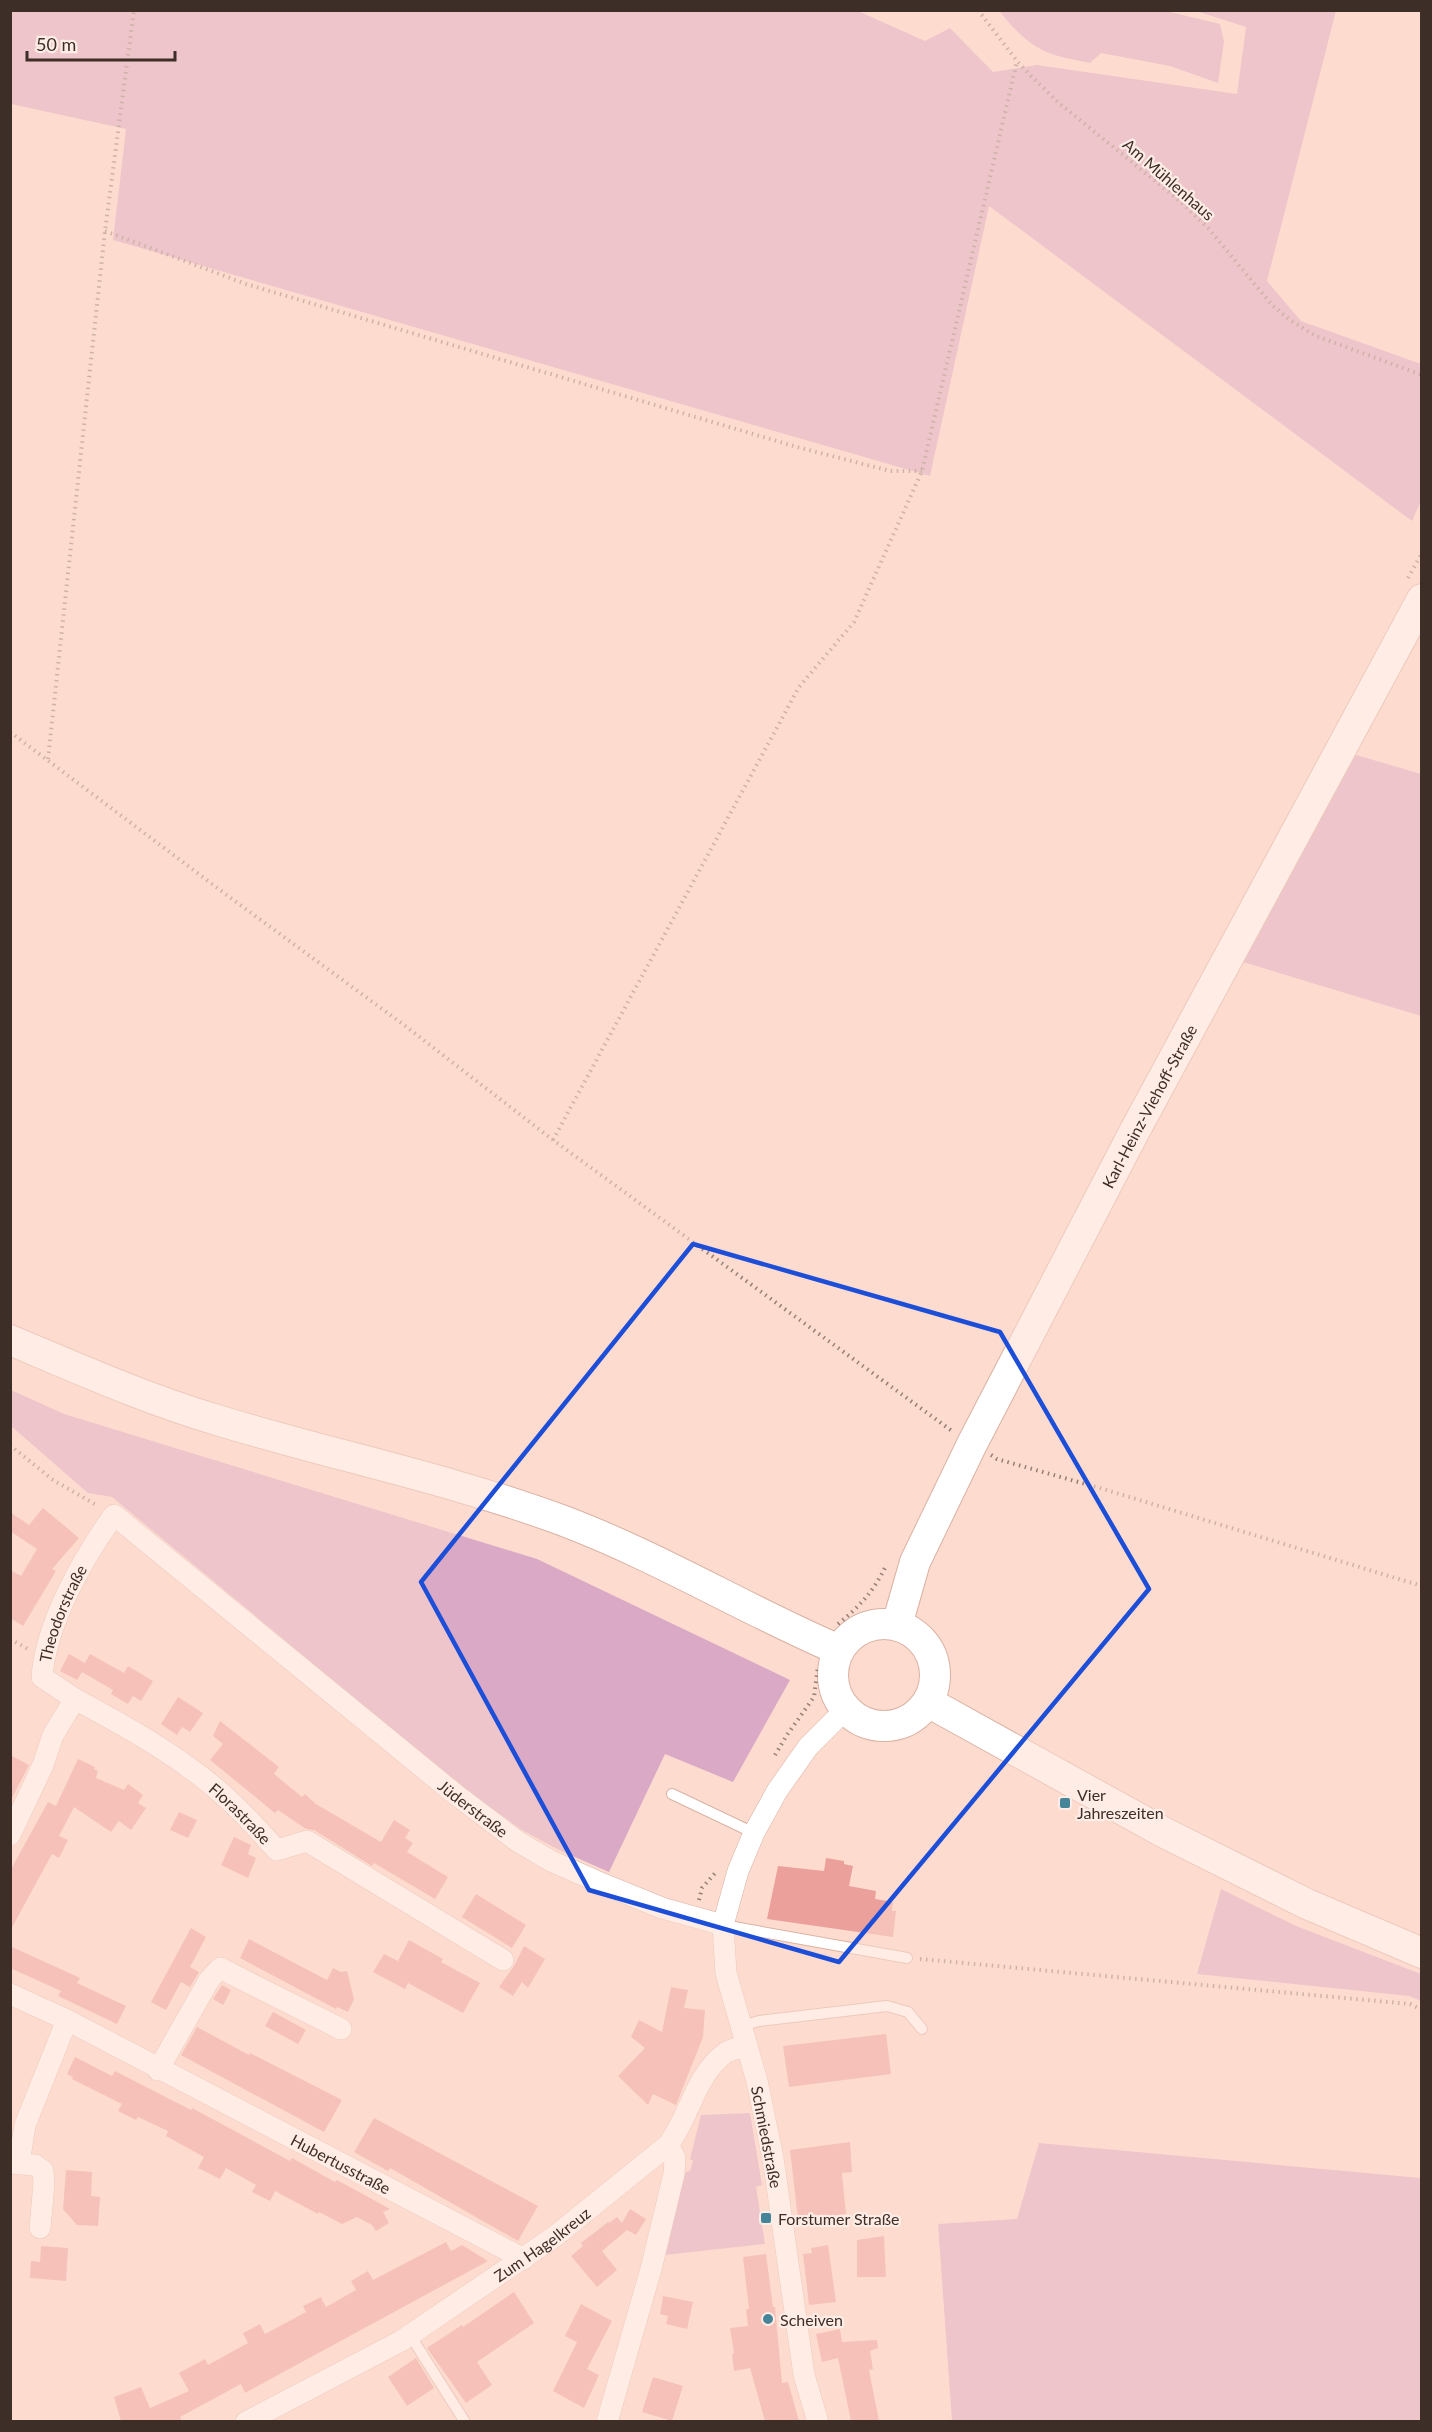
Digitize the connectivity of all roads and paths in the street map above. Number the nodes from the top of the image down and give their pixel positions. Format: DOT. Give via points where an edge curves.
graph roads {
  1 [pos="134,10"];
  2 [pos="978,10"];
  3 [pos="1017,61"];
  4 [pos="105,231"];
  5 [pos="1422,375"];
  6 [pos="922,471"];
  7 [pos="1422,599"];
  8 [pos="10,732"];
  9 [pos="48,760"];
  10 [pos="553,1140"];
  11 [pos="10,1340"];
  12 [pos="972,1444"];
  13 [pos="10,1445"];
  14 [pos="114,1515"];
  15 [pos="1422,1586"];
  16 [pos="897,1625"];
  17 [pos="839,1650"];
  18 [pos="817,1678"];
  19 [pos="814,1697"];
  20 [pos="75,1699"];
  21 [pos="928,1702"];
  22 [pos="846,1709"];
  23 [pos="672,1794"];
  24 [pos="754,1833"];
  25 [pos="10,1835"];
  26 [pos="723,1924"];
  27 [pos="1422,1953"];
  28 [pos="907,1958"];
  29 [pos="503,1960"];
  30 [pos="10,1994"];
  31 [pos="1422,2010"];
  32 [pos="67,2020"];
  33 [pos="741,2025"];
  34 [pos="340,2029"];
  35 [pos="922,2029"];
  36 [pos="746,2046"];
  37 [pos="158,2070"];
  38 [pos="668,2145"];
  39 [pos="15,2163"];
  40 [pos="40,2228"];
  41 [pos="524,2259"];
  42 [pos="410,2335"];
  43 [pos="246,2421"];
  44 [pos="465,2421"];
  45 [pos="607,2421"];
  46 [pos="818,2421"];
  1 -- 4 [label="path"];
  2 -- 3 [label="path, Am Mühlenhaus"];
  3 -- 5 [label="path, Am Mühlenhaus" via="1059,103 1180,201 1208,228 1272,305 1290,320 1316,336"];
  3 -- 6 [label="path"];
  4 -- 6 [label="path" via="246,284 797,447 890,471"];
  4 -- 9 [label="path"];
  6 -- 10 [label="path" via="854,622 799,687"];
  7 -- 12 [label="main road, Karl-Heinz-Viehoff-Straße"];
  8 -- 9 [label="path"];
  9 -- 10 [label="path"];
  10 -- 12 [label="path"];
  11 -- 17 [label="main road" via="146,1397 460,1487 565,1522"];
  12 -- 15 [label="path" via="997,1459"];
  12 -- 16 [label="main road, Karl-Heinz-Viehoff-Straße" via="915,1562"];
  13 -- 14 [label="path" via="53,1480"];
  14 -- 20 [label="street, Theodorstraße" via="94,1541 68,1590 43,1658 42,1677"];
  14 -- 26 [label="street, Jüderstraße" via="517,1842 551,1861 662,1908"];
  16 -- 17 [label="main road" via="880,1623 863,1628"];
  16 -- 21 [label="main road" via="924,1641 932,1655 935,1687"];
  17 -- 22 [label="main road" via="833,1665 833,1681"];
  18 -- 19 [label="path"];
  20 -- 25 [label="street" via="53,1735"];
  20 -- 29 [label="street, Florastraße" via="132,1729 196,1773 231,1802 277,1850 307,1841"];
  21 -- 22 [label="main road" via="918,1714 889,1726 873,1725"];
  21 -- 27 [label="main road" via="1163,1832 1307,1904"];
  22 -- 24 [label="street" via="808,1747"];
  23 -- 24 [label="lane"];
  24 -- 26 [label="street"];
  26 -- 28 [label="lane, Jüderstraße"];
  26 -- 33 [label="street, Schmiedstraße" via="726,1972"];
  28 -- 31 [label="path" via="1410,2004"];
  30 -- 32 [label="street, Hubertusstraße"];
  32 -- 37 [label="street, Hubertusstraße"];
  32 -- 39 [label="street" via="25,2126"];
  33 -- 35 [label="lane" via="887,2006 908,2012"];
  33 -- 36 [label="street, Schmiedstraße"];
  34 -- 37 [label="street" via="220,1968 208,1980"];
  36 -- 38 [label="street" via="726,2052 712,2065"];
  36 -- 46 [label="street, Schmiedstraße" via="773,2158 804,2375"];
  37 -- 41 [label="street, Hubertusstraße"];
  38 -- 41 [label="street, Zum Hagelkreuz"];
  38 -- 45 [label="street" via="675,2158 674,2174"];
  39 -- 40 [label="street" via="35,2165 42,2171"];
  41 -- 42 [label="street, Zum Hagelkreuz"];
  42 -- 43 [label="street, Zum Hagelkreuz"];
  42 -- 44 [label="lane"];
}
